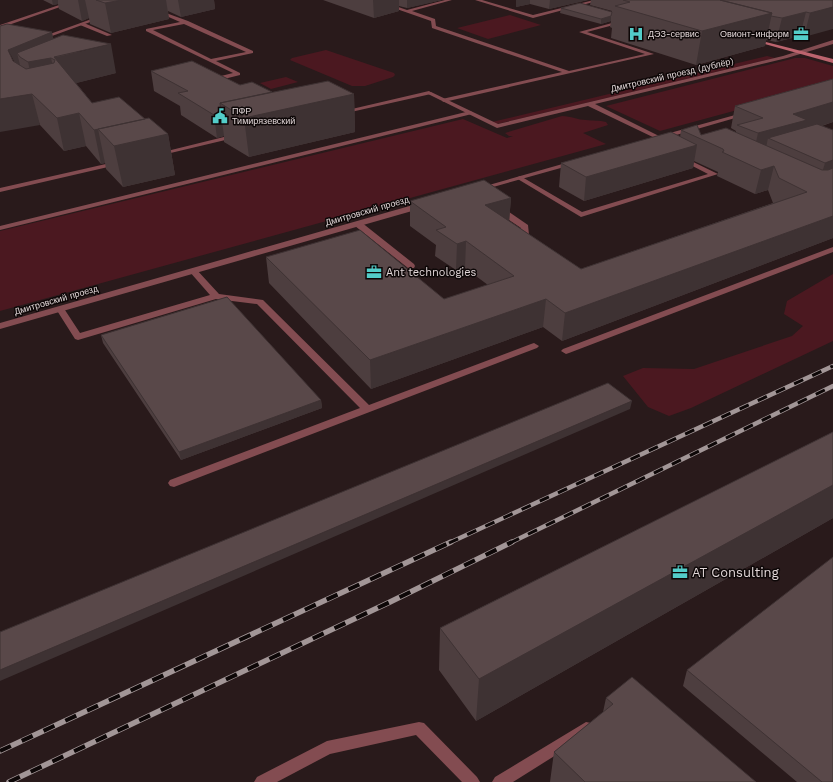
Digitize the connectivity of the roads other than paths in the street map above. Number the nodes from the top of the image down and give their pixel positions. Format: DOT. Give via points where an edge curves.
graph roads {
  1 [pos="78,0"];
  2 [pos="374,0"];
  3 [pos="450,0"];
  4 [pos="477,0"];
  5 [pos="599,0"];
  6 [pos="580,5"];
  7 [pos="151,8"];
  8 [pos="593,9"];
  9 [pos="407,11"];
  10 [pos="111,13"];
  11 [pos="618,16"];
  12 [pos="186,22"];
  13 [pos="82,24"];
  14 [pos="0,27"];
  15 [pos="109,35"];
  16 [pos="743,37"];
  17 [pos="35,40"];
  18 [pos="833,42"];
  19 [pos="799,52"];
  20 [pos="210,61"];
  21 [pos="833,61"];
  22 [pos="570,72"];
  23 [pos="227,85"];
  24 [pos="444,100"];
  25 [pos="589,104"];
  26 [pos="753,112"];
  27 [pos="337,113"];
  28 [pos="470,113"];
  29 [pos="686,130"];
  30 [pos="245,134"];
  31 [pos="695,135"];
  32 [pos="660,138"];
  33 [pos="647,141"];
  34 [pos="153,155"];
  35 [pos="674,155"];
  36 [pos="580,161"];
  37 [pos="122,162"];
  38 [pos="520,178"];
  39 [pos="0,190"];
  40 [pos="480,197"];
  41 [pos="430,203"];
  42 [pos="490,203"];
  43 [pos="358,224"];
  44 [pos="0,228"];
  45 [pos="532,249"];
  46 [pos="833,249"];
  47 [pos="411,266"];
  48 [pos="193,271"];
  49 [pos="216,296"];
  50 [pos="60,309"];
  51 [pos="0,326"];
  52 [pos="534,346"];
  53 [pos="566,351"];
  54 [pos="367,409"];
  55 [pos="174,483"];
  56 [pos="599,720"];
  57 [pos="262,782"];
  58 [pos="472,782"];
  59 [pos="500,782"];
  1 -- 14 [label="street"];
  2 -- 9 [label="street"];
  3 -- 9 [label="street"];
  4 -- 6 [label="street" via="533,17"];
  5 -- 6 [label="street"];
  6 -- 8 [label="street"];
  7 -- 12 [label="street"];
  9 -- 22 [label="street" via="433,20 434,27"];
  10 -- 13 [label="street"];
  11 -- 22 [label="street" via="630,19 582,32 651,54"];
  12 -- 20 [label="street" via="148,30"];
  12 -- 20 [label="street" via="251,52"];
  13 -- 15 [label="street"];
  13 -- 17 [label="street"];
  16 -- 19 [label="main road"];
  18 -- 19 [label="street, Дмитровский проезд (дублёр)"];
  19 -- 21 [label="main road"];
  19 -- 25 [label="street, Дмитровский проезд (дублёр)"];
  20 -- 23 [label="street" via="238,74 215,79"];
  22 -- 24 [label="street"];
  24 -- 27 [label="street, Дмитровский проезд (дублёр)" via="429,93"];
  24 -- 28 [label="street, Дмитровский проезд (дублёр)"];
  25 -- 28 [label="street, Дмитровский проезд (дублёр)" via="497,126"];
  25 -- 32 [label="street"];
  26 -- 29 [label="street"];
  28 -- 44 [label="street"];
  29 -- 31 [label="street"];
  29 -- 32 [label="street"];
  30 -- 34 [label="street"];
  32 -- 33 [label="street"];
  35 -- 38 [label="street" via="714,174 580,215"];
  36 -- 38 [label="street"];
  37 -- 39 [label="street"];
  38 -- 40 [label="street" via="472,191"];
  41 -- 43 [label="street, Дмитровский проезд"];
  42 -- 45 [label="street" via="525,227 526,245"];
  43 -- 47 [label="street"];
  43 -- 48 [label="street, Дмитровский проезд"];
  46 -- 53 [label="street"];
  48 -- 49 [label="street"];
  48 -- 50 [label="street, Дмитровский проезд"];
  49 -- 50 [label="street" via="78,338"];
  49 -- 54 [label="street" via="260,302"];
  50 -- 51 [label="street, Дмитровский проезд"];
  52 -- 54 [label="street"];
  54 -- 55 [label="street"];
  56 -- 59 [label="street"];
  57 -- 58 [label="street" via="327,748 419,728"];
}
